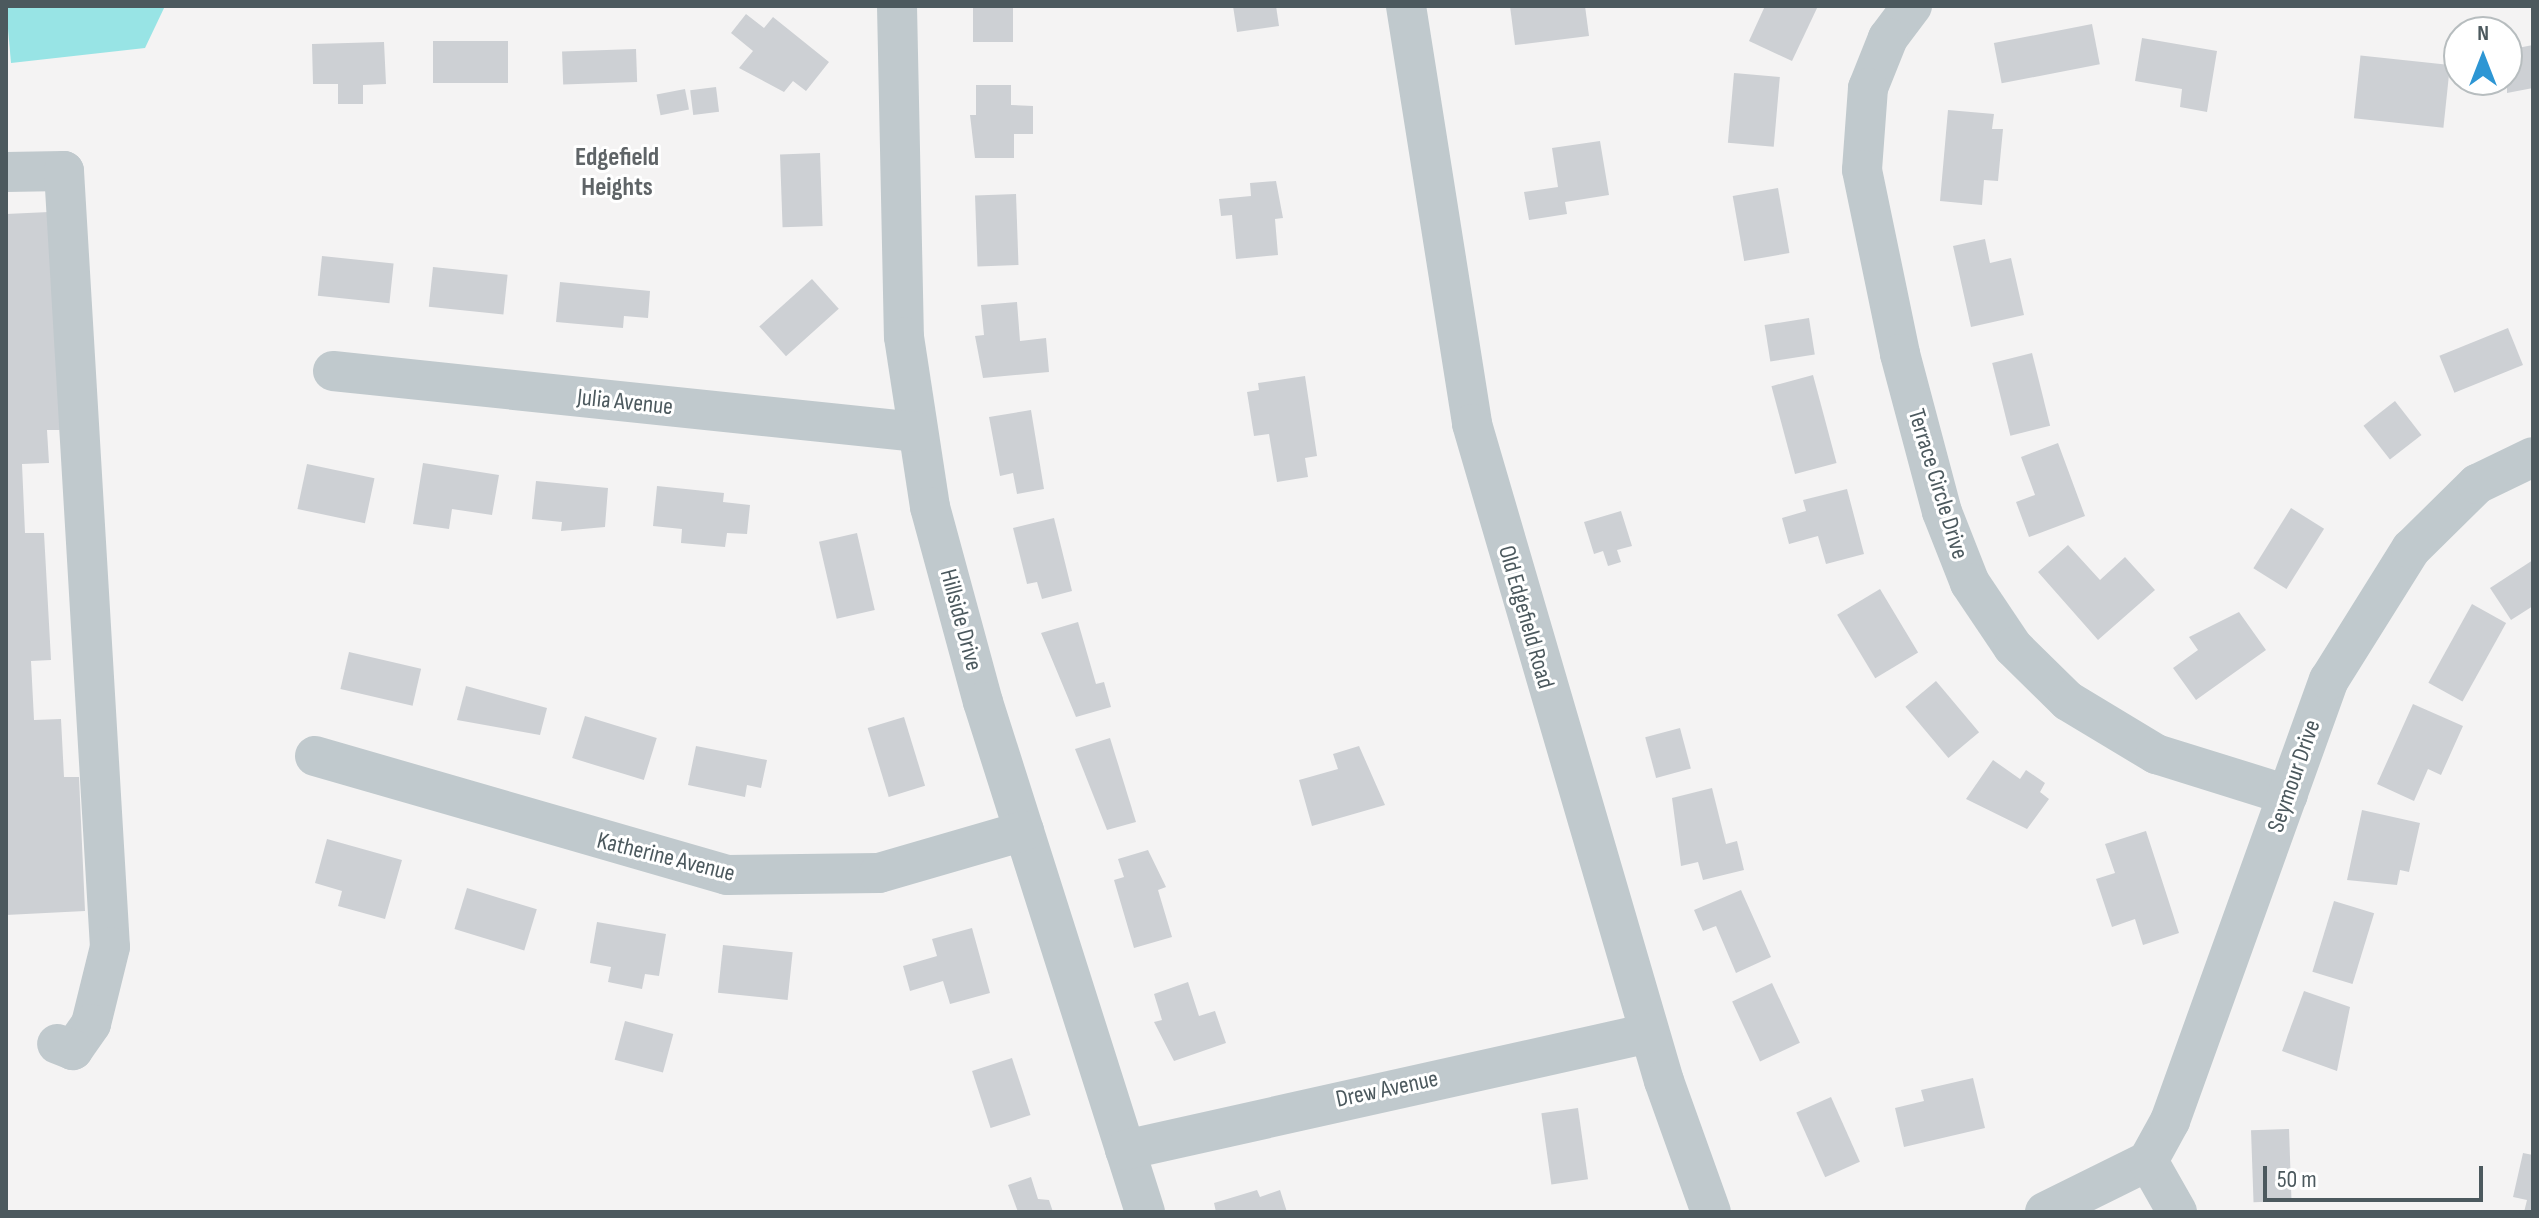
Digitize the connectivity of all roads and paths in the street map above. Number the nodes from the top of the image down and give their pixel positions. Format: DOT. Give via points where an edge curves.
graph roads {
  1 [pos="897,6"];
  2 [pos="1406,6"];
  3 [pos="1912,6"];
  4 [pos="6,172"];
  5 [pos="333,371"];
  6 [pos="916,432"];
  7 [pos="2533,457"];
  8 [pos="315,756"];
  9 [pos="2288,795"];
  10 [pos="1024,831"];
  11 [pos="1649,1033"];
  12 [pos="57,1044"];
  13 [pos="1125,1150"];
  14 [pos="2148,1161"];
  15 [pos="2171,1210"];
  16 [pos="1145,1212"];
  17 [pos="1711,1212"];
  18 [pos="2045,1212"];
  1 -- 6 [label="street, Hillside Drive" via="900,260"];
  2 -- 11 [label="street, Old Edgefield Road" via="1472,424"];
  3 -- 9 [label="street, Terrace Circle Drive" via="1888,38 1868,88 1862,170 1919,426 1970,583 2013,647 2093,718 2196,770"];
  4 -- 12 [label="street" via="64,171 109,931 91,1024 73,1050"];
  5 -- 6 [label="street, Julia Avenue"];
  6 -- 10 [label="street, Hillside Drive" via="934,522"];
  7 -- 9 [label="street, Seymour Drive" via="2477,484 2382,586 2329,680"];
  8 -- 10 [label="street, Katherine Avenue" via="741,877 879,873"];
  9 -- 14 [label="street, Seymour Drive" via="2170,1121"];
  10 -- 13 [label="street, Hillside Drive"];
  11 -- 13 [label="street, Drew Avenue"];
  11 -- 17 [label="street, Old Edgefield Road"];
  13 -- 16 [label="street, Hillside Drive"];
  14 -- 15 [label="street"];
  14 -- 18 [label="street"];
}
